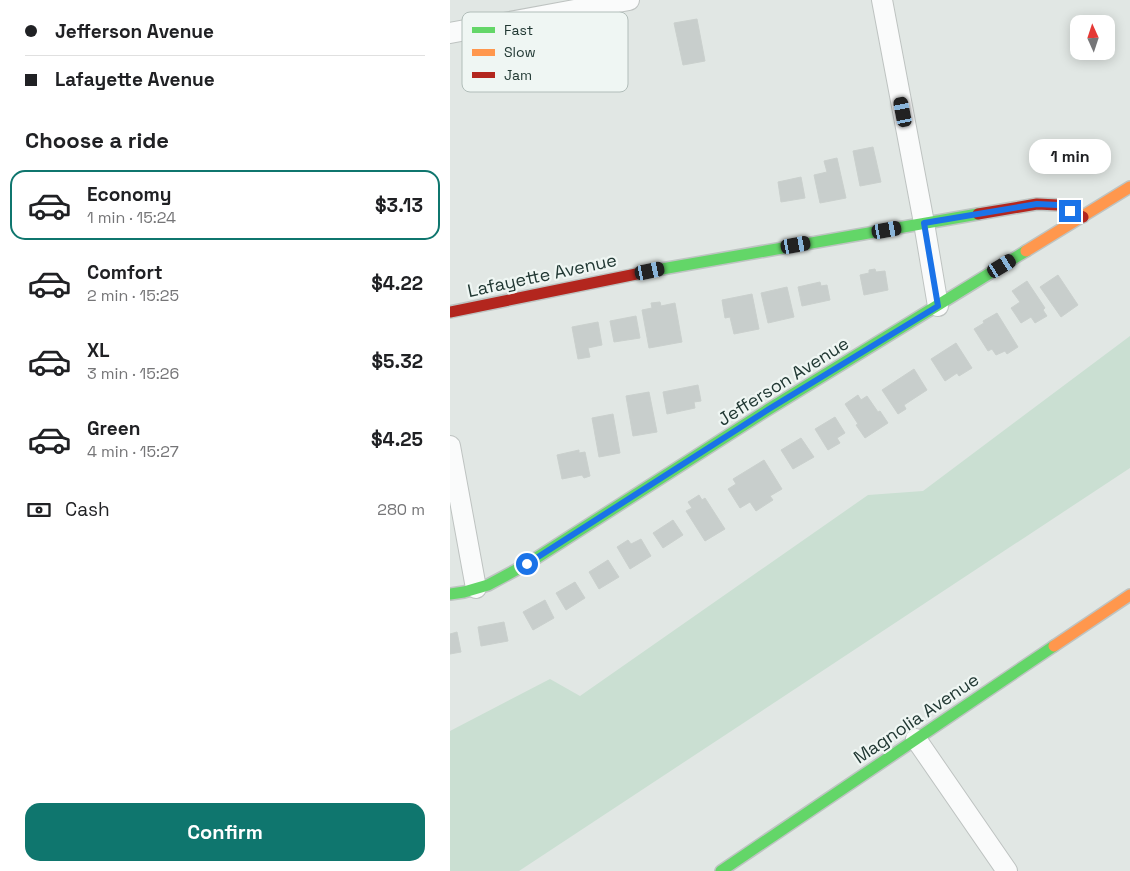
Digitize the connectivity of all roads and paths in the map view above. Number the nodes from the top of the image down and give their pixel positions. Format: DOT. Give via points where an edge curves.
graph roads {
  1 [pos="629,0"];
  2 [pos="882,0"];
  3 [pos="564,12"];
  4 [pos="1130,187"];
  5 [pos="1083,217"];
  6 [pos="924,223"];
  7 [pos="938,306"];
  8 [pos="450,312"];
  9 [pos="450,446"];
  10 [pos="476,588"];
  11 [pos="450,594"];
  12 [pos="1130,595"];
  13 [pos="916,739"];
  14 [pos="721,871"];
  15 [pos="1007,871"];
  1 -- 3 [label="street"];
  2 -- 6 [label="street"];
  4 -- 5 [label="street, Jefferson Avenue"];
  5 -- 6 [label="street, Lafayette Avenue" via="1058,205 1037,204"];
  5 -- 7 [label="street, Jefferson Avenue"];
  6 -- 7 [label="street"];
  6 -- 8 [label="street, Lafayette Avenue" via="687,264"];
  7 -- 10 [label="street, Jefferson Avenue" via="769,409 527,564"];
  9 -- 10 [label="street"];
  10 -- 11 [label="street, Jefferson Avenue"];
  12 -- 13 [label="street, Magnolia Avenue"];
  13 -- 14 [label="street, Magnolia Avenue"];
  13 -- 15 [label="street"];
}
